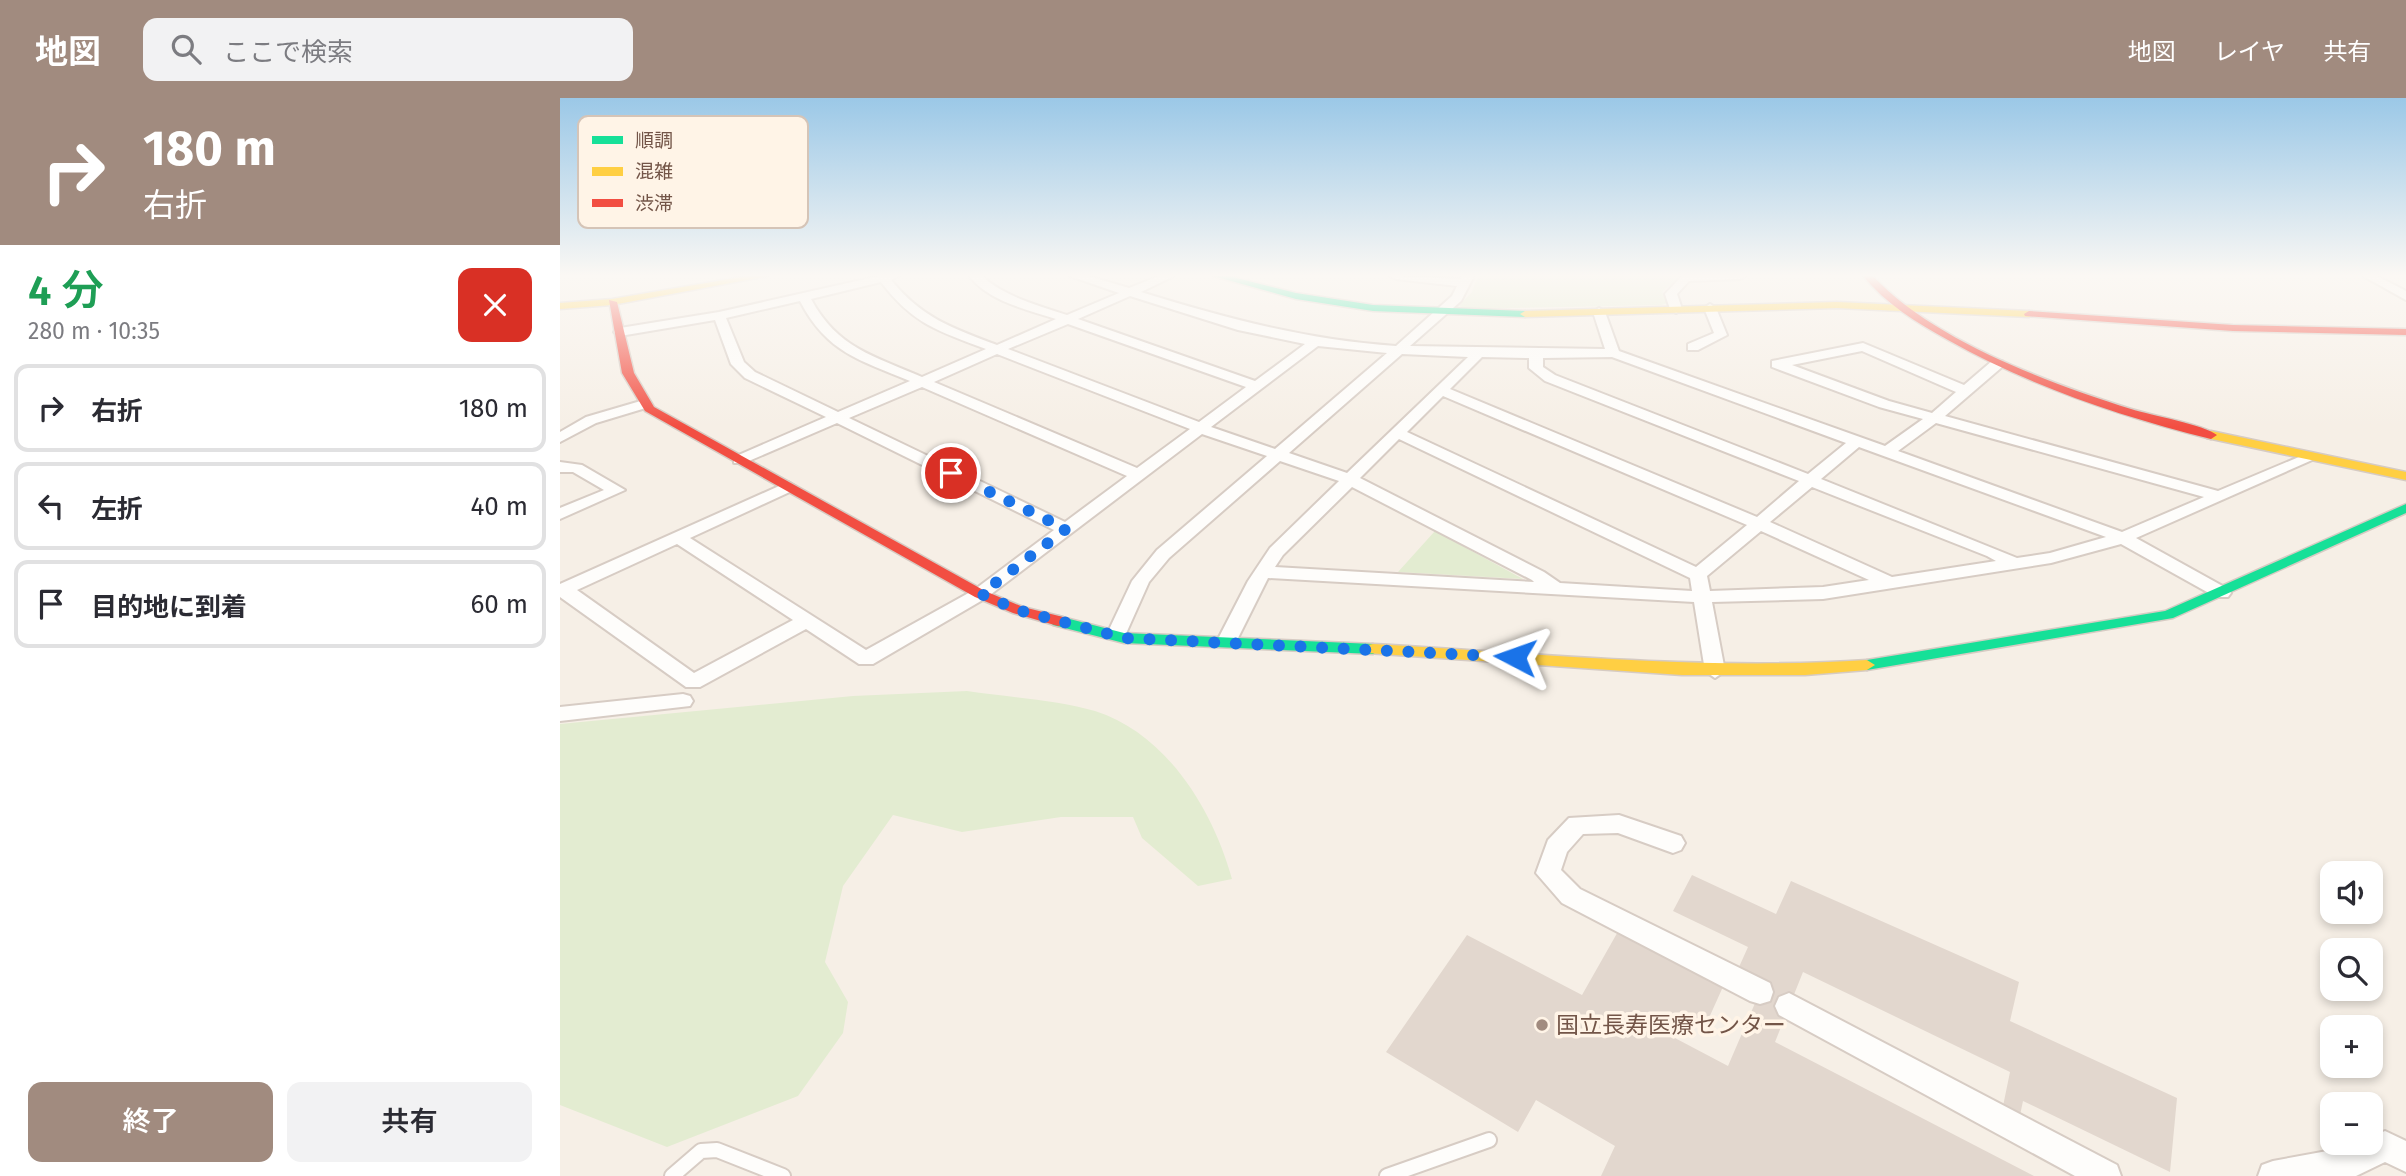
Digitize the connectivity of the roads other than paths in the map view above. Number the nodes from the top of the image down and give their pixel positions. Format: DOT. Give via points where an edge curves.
graph roads {
  1 [pos="618,326"];
  2 [pos="655,326"];
  3 [pos="723,326"];
  4 [pos="820,326"];
  5 [pos="943,326"];
  6 [pos="1050,326"];
  7 [pos="1083,326"];
  8 [pos="1240,326"];
  9 [pos="1426,326"];
  10 [pos="1604,326"];
  11 [pos="1717,326"];
  12 [pos="1932,326"];
  13 [pos="2202,326"];
  14 [pos="620,332"];
  15 [pos="2406,332"];
  16 [pos="1315,342"];
  17 [pos="1693,347"];
  18 [pos="996,350"];
  19 [pos="1396,351"];
  20 [pos="1613,353"];
  21 [pos="1478,354"];
  22 [pos="1536,355"];
  23 [pos="1997,363"];
  24 [pos="920,382"];
  25 [pos="1256,386"];
  26 [pos="1441,390"];
  27 [pos="1966,391"];
  28 [pos="644,404"];
  29 [pos="836,418"];
  30 [pos="1934,418"];
  31 [pos="1200,428"];
  32 [pos="1396,432"];
  33 [pos="560,438"];
  34 [pos="1857,441"];
  35 [pos="1887,452"];
  36 [pos="1276,454"];
  37 [pos="2311,457"];
  38 [pos="739,460"];
  39 [pos="560,467"];
  40 [pos="1138,474"];
  41 [pos="2406,477"];
  42 [pos="1349,480"];
  43 [pos="1811,480"];
  44 [pos="788,487"];
  45 [pos="2217,496"];
  46 [pos="2406,508"];
  47 [pos="560,514"];
  48 [pos="1760,524"];
  49 [pos="1066,529"];
  50 [pos="677,537"];
  51 [pos="2123,538"];
  52 [pos="2015,564"];
  53 [pos="1265,572"];
  54 [pos="1698,575"];
  55 [pos="1888,582"];
  56 [pos="1554,587"];
  57 [pos="562,591"];
  58 [pos="2222,593"];
  59 [pos="981,594"];
  60 [pos="1701,597"];
  61 [pos="806,621"];
  62 [pos="1117,634"];
  63 [pos="1227,641"];
  64 [pos="1715,671"];
  65 [pos="683,701"];
  66 [pos="560,714"];
  67 [pos="1673,843"];
  68 [pos="1760,992"];
  69 [pos="1789,1006"];
  70 [pos="1489,1140"];
  71 [pos="2406,1157"];
  72 [pos="672,1176"];
  73 [pos="783,1176"];
  74 [pos="1387,1176"];
  75 [pos="2106,1176"];
  76 [pos="2273,1176"];
  1 -- 14 [label="street"];
  2 -- 14 [label="street"];
  3 -- 29 [label="street" via="738,364 750,375"];
  4 -- 24 [label="street" via="844,348"];
  5 -- 18 [label="street"];
  6 -- 18 [label="street"];
  7 -- 25 [label="street"];
  8 -- 16 [label="street"];
  9 -- 19 [label="street"];
  10 -- 20 [label="street"];
  11 -- 17 [label="street" via="1721,335"];
  12 -- 23 [label="street"];
  13 -- 15 [label="street"];
  14 -- 28 [label="street" via="628,378"];
  16 -- 19 [label="street"];
  16 -- 25 [label="street"];
  18 -- 24 [label="street"];
  18 -- 31 [label="street"];
  19 -- 21 [label="street"];
  19 -- 36 [label="street"];
  20 -- 22 [label="street"];
  20 -- 34 [label="street"];
  21 -- 22 [label="street"];
  21 -- 26 [label="street"];
  22 -- 43 [label="street" via="1536,368 1550,378"];
  23 -- 27 [label="street"];
  23 -- 37 [label="street" via="2144,416"];
  24 -- 29 [label="street"];
  24 -- 40 [label="street"];
  25 -- 31 [label="street"];
  26 -- 32 [label="street"];
  26 -- 48 [label="street"];
  27 -- 30 [label="street"];
  27 -- 30 [label="street" via="1863,347 1777,364"];
  28 -- 33 [label="street" via="591,420"];
  28 -- 38 [label="street"];
  29 -- 38 [label="street"];
  29 -- 49 [label="street"];
  30 -- 35 [label="street"];
  30 -- 45 [label="street"];
  31 -- 36 [label="street"];
  31 -- 40 [label="street"];
  32 -- 42 [label="street"];
  32 -- 54 [label="street"];
  34 -- 35 [label="street"];
  34 -- 43 [label="street"];
  35 -- 51 [label="street"];
  36 -- 42 [label="street"];
  36 -- 62 [label="street" via="1163,554 1141,580"];
  37 -- 41 [label="street"];
  37 -- 45 [label="street"];
  38 -- 44 [label="street"];
  39 -- 47 [label="street" via="576,468 617,490"];
  40 -- 49 [label="street"];
  42 -- 53 [label="street" via="1276,552"];
  42 -- 56 [label="street"];
  43 -- 48 [label="street"];
  43 -- 52 [label="street"];
  44 -- 50 [label="street"];
  44 -- 59 [label="street"];
  45 -- 51 [label="street"];
  46 -- 58 [label="street"];
  48 -- 54 [label="street"];
  48 -- 55 [label="street"];
  49 -- 59 [label="street"];
  50 -- 57 [label="street"];
  50 -- 61 [label="street"];
  51 -- 52 [label="street"];
  51 -- 58 [label="street"];
  52 -- 55 [label="street"];
  53 -- 56 [label="street"];
  53 -- 63 [label="street" via="1256,581"];
  54 -- 60 [label="street"];
  55 -- 60 [label="street" via="1783,596"];
  56 -- 60 [label="street"];
  57 -- 61 [label="street" via="693,682"];
  58 -- 64 [label="street" via="2168,615 1904,661 1798,671"];
  59 -- 61 [label="street" via="866,659"];
  59 -- 62 [label="street" via="1063,624"];
  60 -- 64 [label="street"];
  62 -- 63 [label="street" via="1124,638"];
  63 -- 64 [label="street"];
  65 -- 66 [label="street"];
  67 -- 68 [label="street" via="1619,824 1577,825 1556,847 1548,873 1571,896"];
  69 -- 75 [label="street"];
  70 -- 74 [label="lane"];
  71 -- 76 [label="street" via="2385,1146 2355,1161"];
  72 -- 73 [label="lane" via="701,1151 717,1150"];
}
